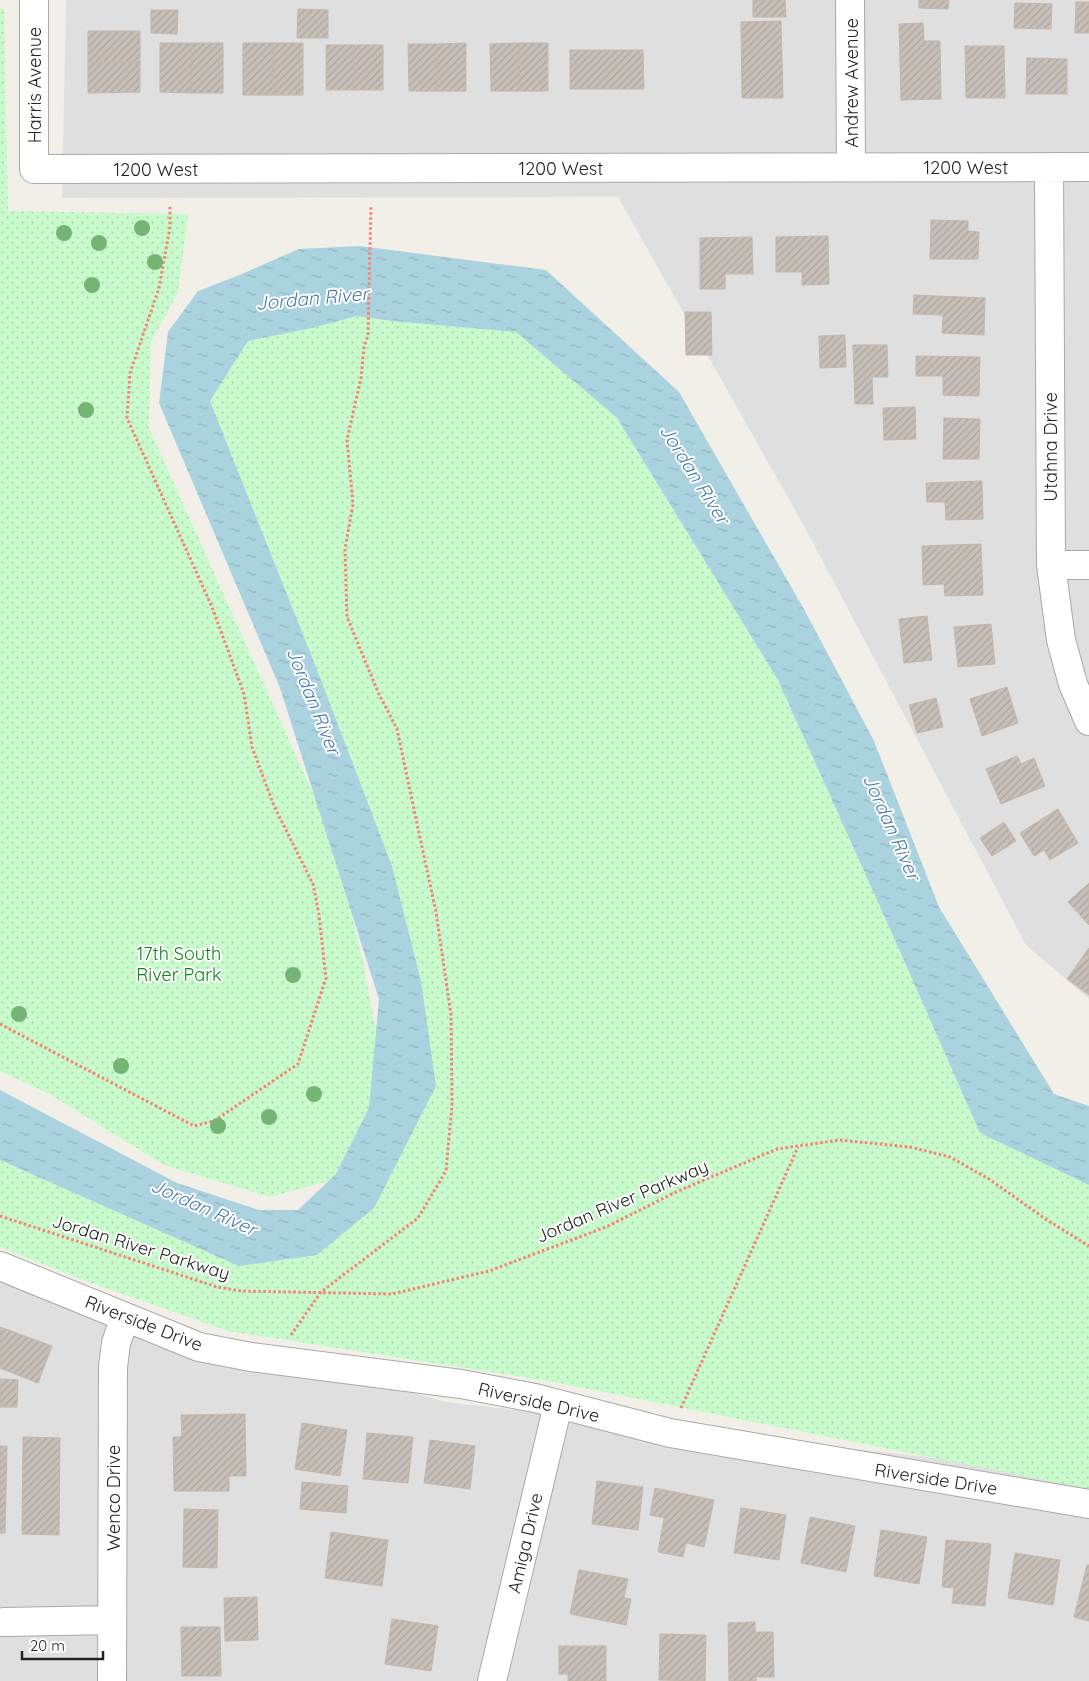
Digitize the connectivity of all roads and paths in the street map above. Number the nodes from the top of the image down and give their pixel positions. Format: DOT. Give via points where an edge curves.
graph roads {
  1 [pos="34,0"];
  2 [pos="850,0"];
  3 [pos="851,166"];
  4 [pos="1049,167"];
  5 [pos="1089,167"];
  6 [pos="34,169"];
  7 [pos="170,205"];
  8 [pos="371,205"];
  9 [pos="1051,565"];
  10 [pos="1089,565"];
  11 [pos="1089,721"];
  12 [pos="0,1024"];
  13 [pos="799,1146"];
  14 [pos="0,1216"];
  15 [pos="1089,1246"];
  16 [pos="0,1266"];
  17 [pos="321,1292"];
  18 [pos="125,1317"];
  19 [pos="284,1361"];
  20 [pos="558,1405"];
  21 [pos="670,1433"];
  22 [pos="1089,1504"];
  23 [pos="112,1620"];
  24 [pos="4,1622"];
  25 [pos="112,1681"];
  26 [pos="492,1681"];
  1 -- 6 [label="street, Harris Avenue"];
  2 -- 3 [label="street, Andrew Avenue"];
  3 -- 4 [label="street, 1200 West"];
  3 -- 6 [label="street, 1200 West"];
  4 -- 5 [label="street, 1200 West"];
  4 -- 9 [label="street, Utahna Drive"];
  7 -- 12 [label="path" via="170,227 159,288 130,373 127,418 212,607 244,694 252,746 274,806 312,884 326,978 298,1064 214,1121 194,1126"];
  8 -- 17 [label="path" via="368,335 348,440 353,504 345,549 348,617 396,729 436,912 451,1015 452,1105 446,1171 418,1218"];
  9 -- 10 [label="street"];
  9 -- 11 [label="street, Utahna Drive" via="1061,640 1073,684"];
  13 -- 15 [label="path, Jordan River Parkway" via="840,1140 910,1147 950,1157 989,1179"];
  13 -- 17 [label="path, Jordan River Parkway" via="777,1149 676,1192 606,1227 489,1271 392,1294"];
  13 -- 21 [label="path"];
  14 -- 17 [label="path, Jordan River Parkway" via="217,1287 241,1291"];
  16 -- 18 [label="street, Riverside Drive"];
  17 -- 19 [label="path" via="290,1337"];
  18 -- 19 [label="street, Riverside Drive" via="199,1347"];
  18 -- 23 [label="street, Wenco Drive" via="116,1342 113,1367"];
  19 -- 20 [label="street, Riverside Drive" via="461,1384"];
  20 -- 21 [label="street, Riverside Drive"];
  20 -- 26 [label="street, Amiga Drive"];
  21 -- 22 [label="street, Riverside Drive"];
  23 -- 24 [label="street"];
  23 -- 25 [label="street, Wenco Drive"];
}
